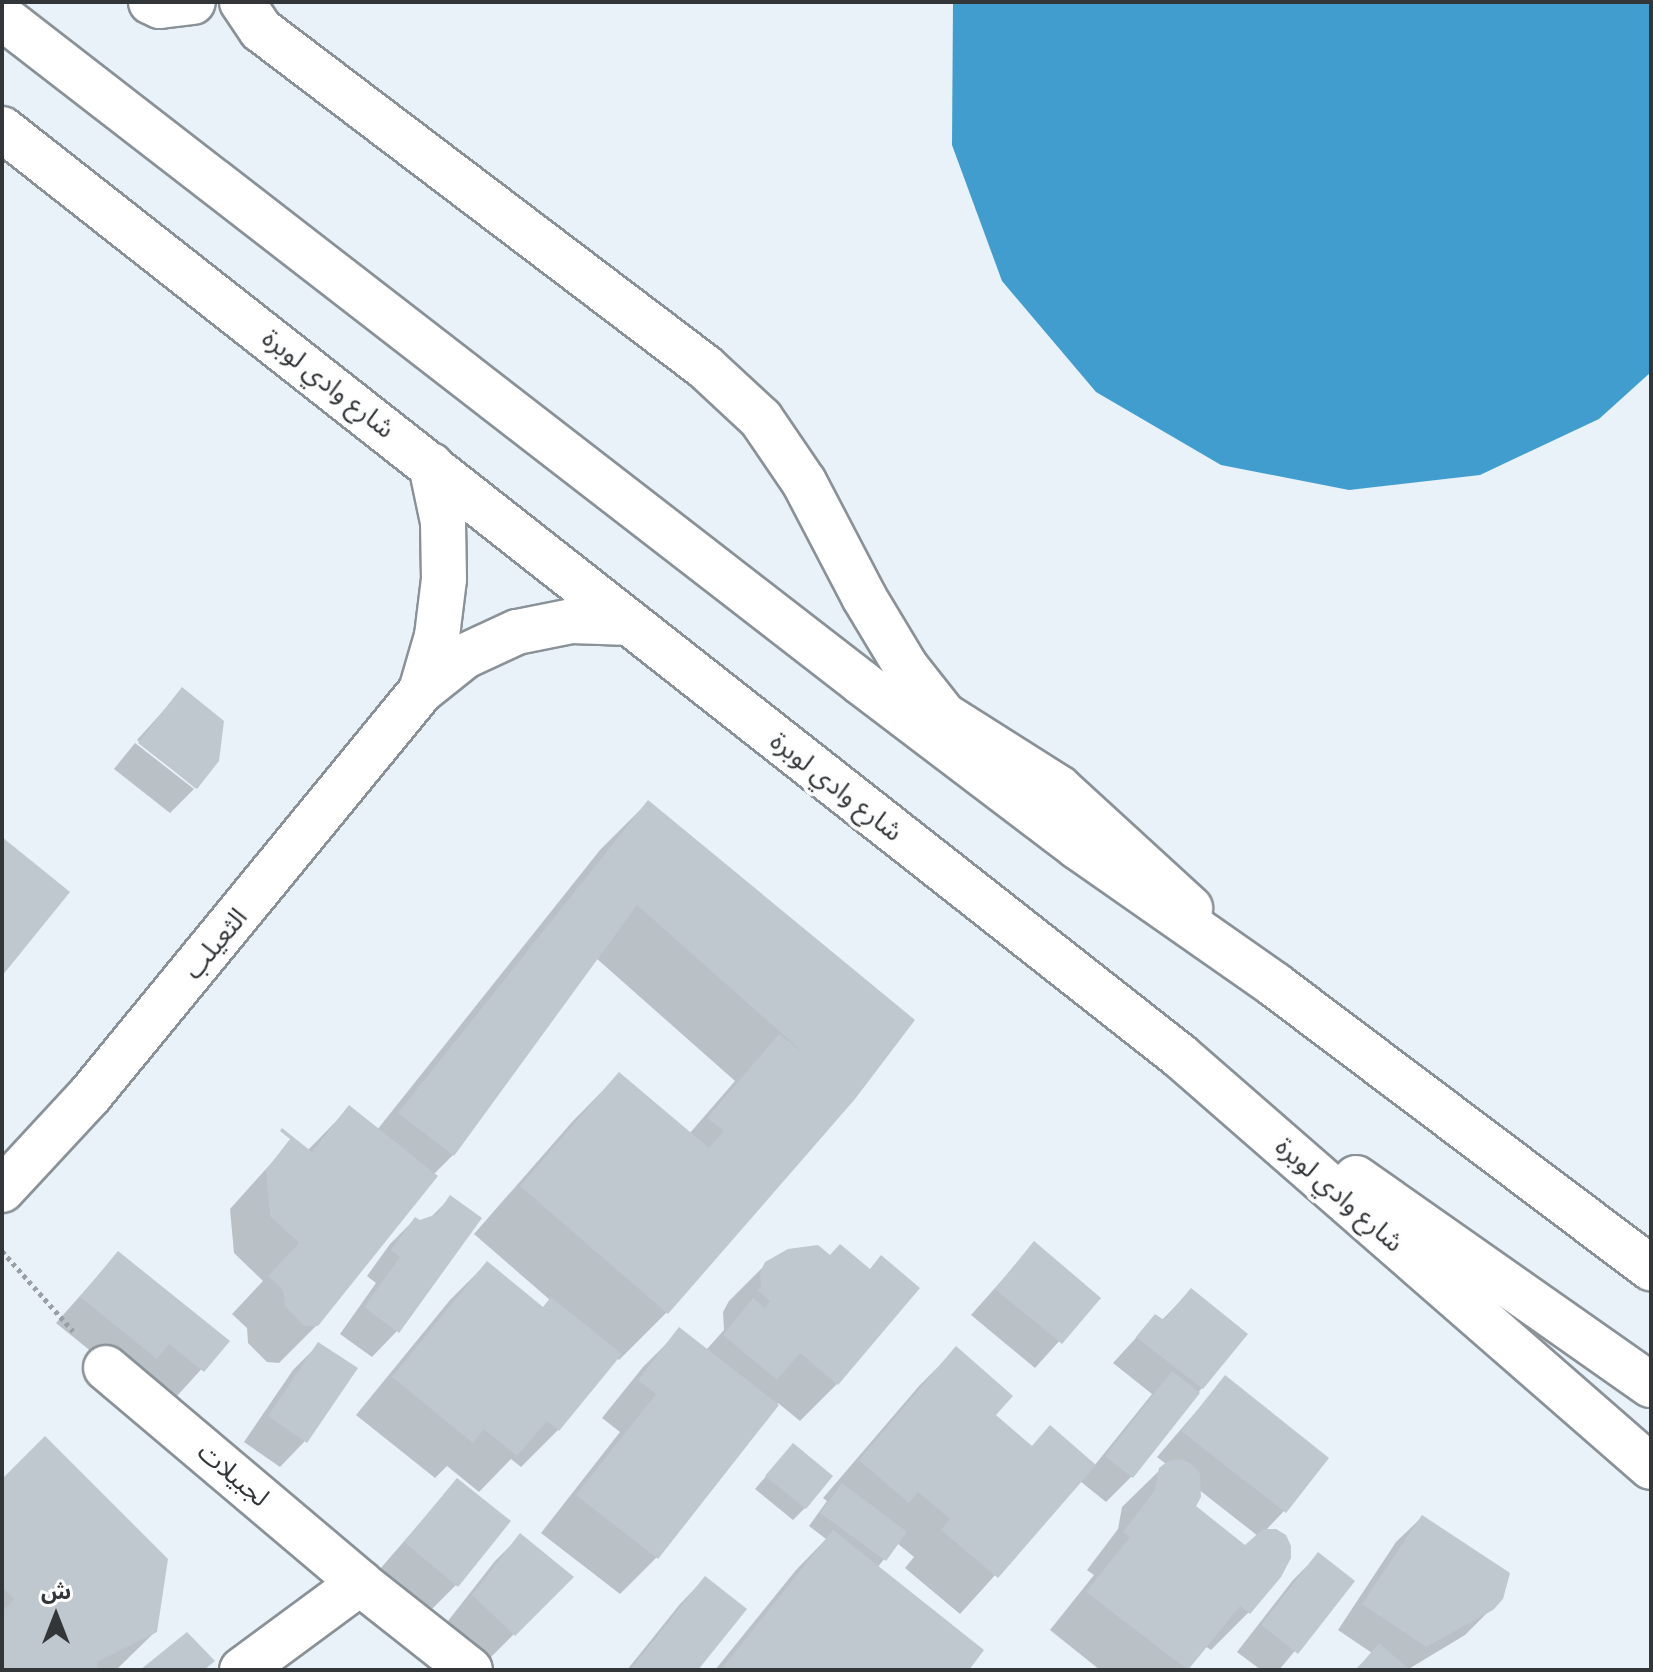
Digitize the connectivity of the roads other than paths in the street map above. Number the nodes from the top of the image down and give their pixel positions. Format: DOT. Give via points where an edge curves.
graph roads {
  1 [pos="151,2"];
  2 [pos="193,2"];
  3 [pos="242,2"];
  4 [pos="2,17"];
  5 [pos="2,129"];
  6 [pos="431,465"];
  7 [pos="629,623"];
  8 [pos="421,691"];
  9 [pos="1275,985"];
  10 [pos="1180,1056"];
  11 [pos="2,1190"];
  12 [pos="1651,1268"];
  13 [pos="106,1368"];
  14 [pos="1651,1385"];
  15 [pos="1651,1467"];
  16 [pos="360,1583"];
  17 [pos="242,1670"];
  18 [pos="470,1670"];
  1 -- 2 [label="street"];
  3 -- 9 [label="street" via="261,30 705,367 761,419 804,482 899,655 944,715 1059,788"];
  4 -- 9 [label="street" via="1078,847"];
  5 -- 6 [label="street, شارع وادي لوبرة"];
  6 -- 7 [label="street, شارع وادي لوبرة"];
  6 -- 8 [label="street, الثعيلب" via="443,522 444,579 437,636"];
  7 -- 8 [label="street, الثعيلب" via="572,621 517,632 465,656"];
  7 -- 10 [label="street, شارع وادي لوبرة"];
  8 -- 11 [label="street, الثعيلب" via="100,1083"];
  9 -- 12 [label="street"];
  10 -- 14 [label="street"];
  10 -- 15 [label="street, شارع وادي لوبرة"];
  13 -- 16 [label="street, لجبيلات"];
  16 -- 17 [label="street"];
  16 -- 18 [label="street, لجبيلات"];
}
